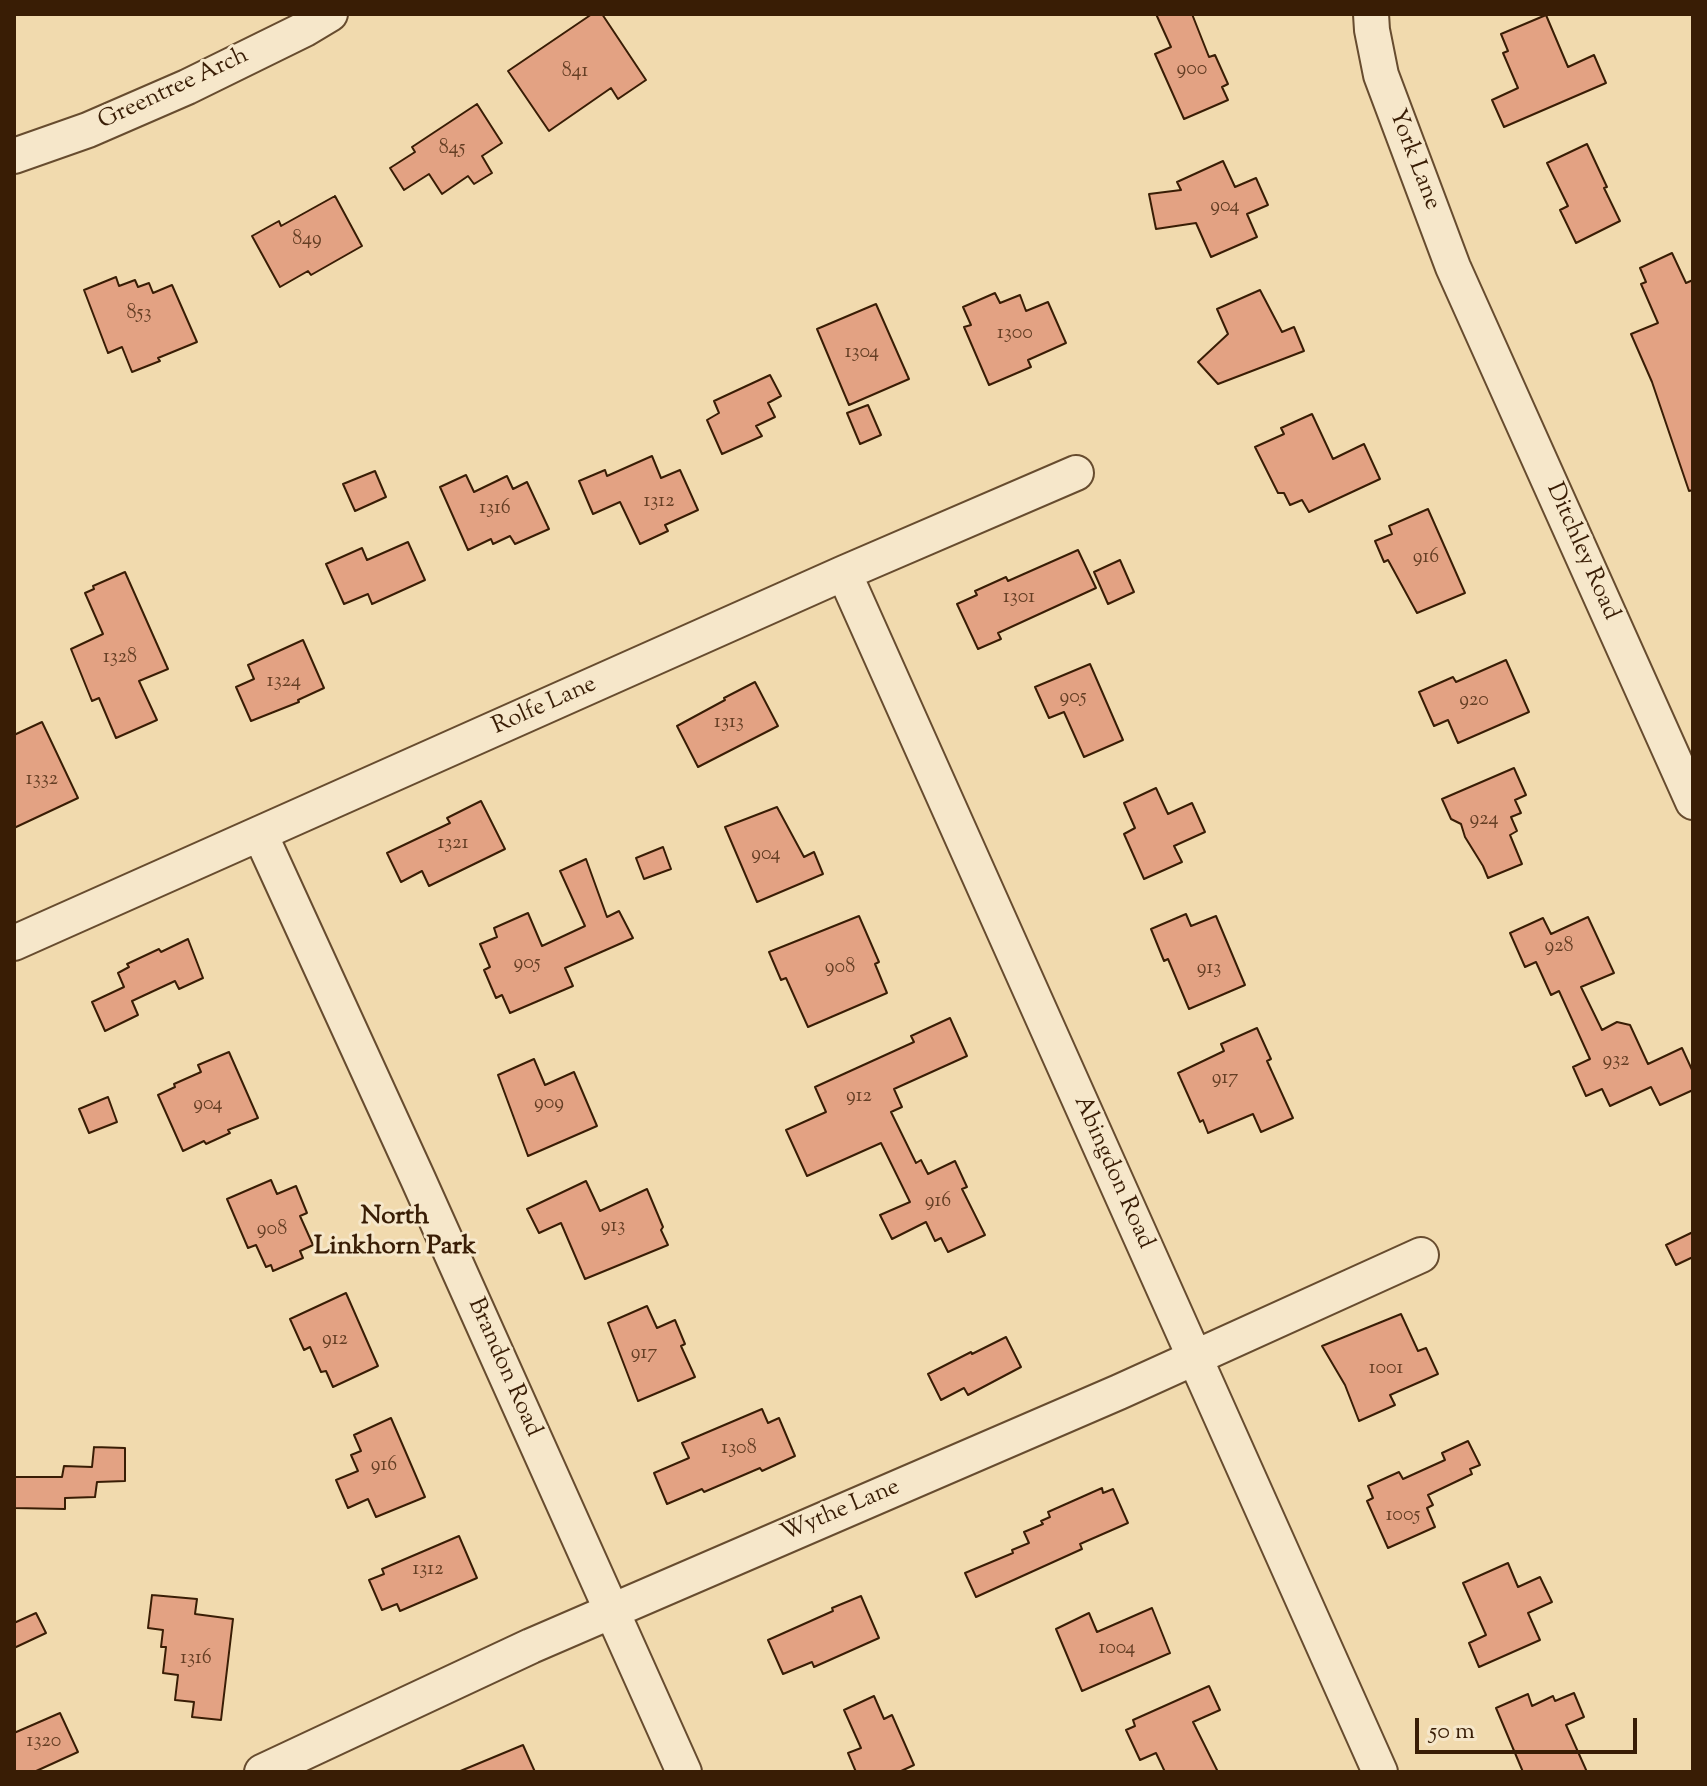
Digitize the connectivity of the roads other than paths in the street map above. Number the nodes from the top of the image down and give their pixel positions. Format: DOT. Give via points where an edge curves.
graph roads {
  1 [pos="330,14"];
  2 [pos="1371,14"];
  3 [pos="14,156"];
  4 [pos="1469,303"];
  5 [pos="1076,473"];
  6 [pos="844,573"];
  7 [pos="1693,802"];
  8 [pos="260,834"];
  9 [pos="14,943"];
  10 [pos="1421,1255"];
  11 [pos="1195,1357"];
  12 [pos="612,1611"];
  13 [pos="262,1772"];
  14 [pos="684,1772"];
  15 [pos="1380,1772"];
  1 -- 3 [label="street, Greentree Arch" via="187,87"];
  2 -- 4 [label="street, York Lane" via="1381,75"];
  4 -- 7 [label="street, Ditchley Road"];
  5 -- 6 [label="street, Rolfe Lane"];
  6 -- 8 [label="street, Rolfe Lane"];
  6 -- 11 [label="street, Abingdon Road"];
  8 -- 9 [label="street, Rolfe Lane"];
  8 -- 12 [label="street, Brandon Road"];
  10 -- 11 [label="street, Wythe Lane"];
  11 -- 12 [label="street, Wythe Lane"];
  11 -- 15 [label="street, Abingdon Road"];
  12 -- 13 [label="street, Wythe Lane"];
  12 -- 14 [label="street, Brandon Road"];
}
